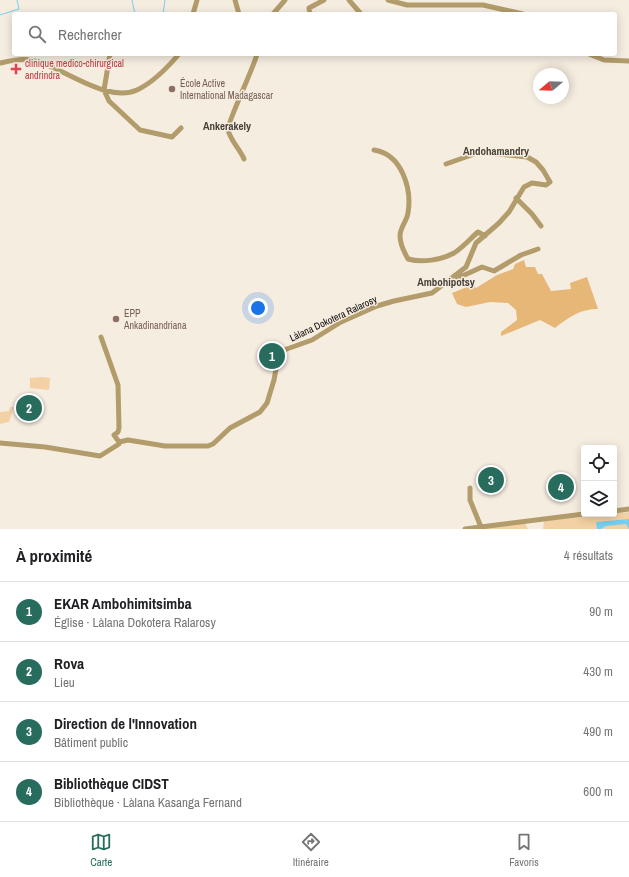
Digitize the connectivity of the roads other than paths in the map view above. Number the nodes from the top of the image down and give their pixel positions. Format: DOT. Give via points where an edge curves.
graph roads {
  1 [pos="198,0"];
  2 [pos="236,0"];
  3 [pos="285,0"];
  4 [pos="324,0"];
  5 [pos="349,0"];
  6 [pos="388,0"];
  7 [pos="432,0"];
  8 [pos="426,5"];
  9 [pos="195,12"];
  10 [pos="239,12"];
  11 [pos="275,12"];
  12 [pos="310,12"];
  13 [pos="359,12"];
  14 [pos="514,12"];
  15 [pos="110,56"];
  16 [pos="177,56"];
  17 [pos="256,56"];
  18 [pos="594,56"];
  19 [pos="629,61"];
  20 [pos="0,63"];
  21 [pos="104,90"];
  22 [pos="181,128"];
  23 [pos="374,150"];
  24 [pos="244,159"];
  25 [pos="446,164"];
  26 [pos="516,198"];
  27 [pos="541,226"];
  28 [pos="485,236"];
  29 [pos="538,249"];
  30 [pos="444,284"];
  31 [pos="101,337"];
  32 [pos="119,442"];
  33 [pos="0,443"];
  34 [pos="470,488"];
  35 [pos="629,510"];
  36 [pos="617,511"];
  37 [pos="581,514"];
  38 [pos="481,527"];
  39 [pos="465,529"];
  1 -- 9 [label="street"];
  2 -- 10 [label="street"];
  3 -- 11 [label="street"];
  4 -- 12 [label="street" via="309,8"];
  5 -- 13 [label="street"];
  6 -- 8 [label="street" via="401,4"];
  7 -- 8 [label="street"];
  8 -- 14 [label="street" via="483,5"];
  15 -- 21 [label="street"];
  16 -- 21 [label="street" via="136,90 119,93"];
  17 -- 24 [label="street" via="228,124 228,130"];
  18 -- 19 [label="street" via="604,60"];
  20 -- 21 [label="street" via="22,59 40,62"];
  21 -- 22 [label="street" via="109,101 140,130 172,137"];
  23 -- 28 [label="street" via="387,154 396,162 405,178 408,214 400,230 400,237 408,259 417,262 434,259 454,253 478,232"];
  25 -- 26 [label="street" via="480,152 527,157 536,162 550,182 546,186 532,183 524,187"];
  26 -- 27 [label="street"];
  26 -- 28 [label="street" via="509,212"];
  28 -- 30 [label="street" via="476,243 466,266"];
  29 -- 30 [label="street" via="521,255 494,271 482,267"];
  30 -- 32 [label="street, Làlana Dokotera Ralarosy" via="432,293 394,301 356,315 312,340 284,350 278,358 267,403 251,418 230,428 213,444 165,446 134,440"];
  31 -- 32 [label="street" via="118,385 119,428 114,435"];
  32 -- 33 [label="street" via="100,456"];
  34 -- 38 [label="street" via="470,500"];
  35 -- 36 [label="street"];
  37 -- 38 [label="street"];
  38 -- 39 [label="street"];
}
